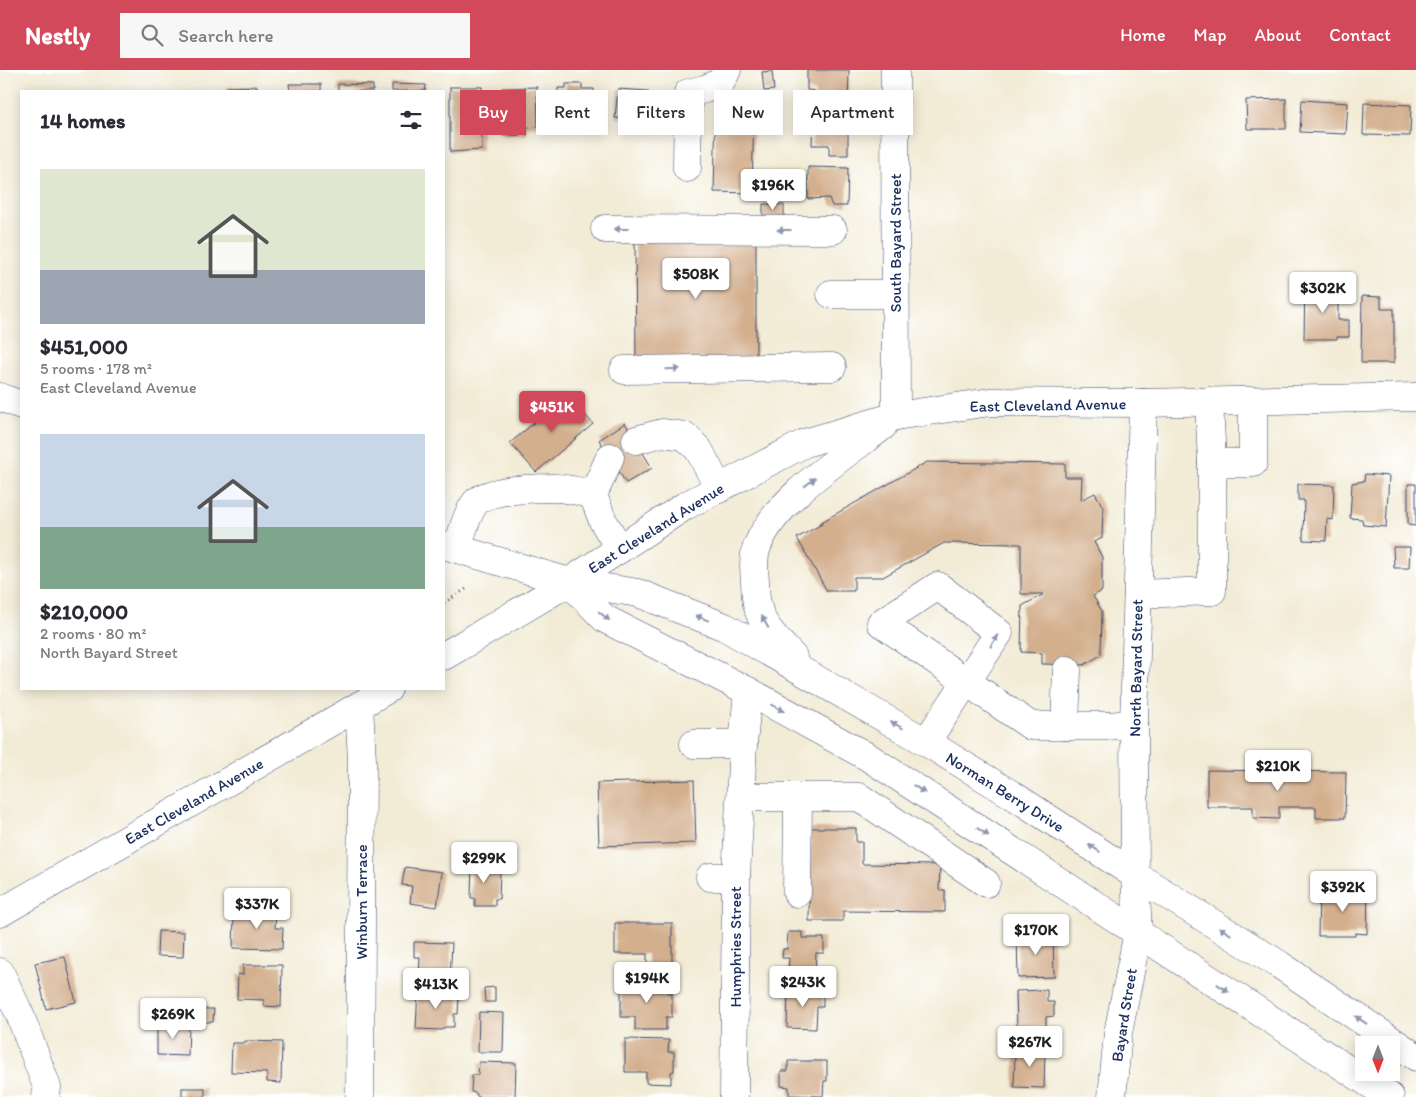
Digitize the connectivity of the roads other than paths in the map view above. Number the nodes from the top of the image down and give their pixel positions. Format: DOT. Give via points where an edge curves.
graph roads {
  1 [pos="727,70"];
  2 [pos="895,70"];
  3 [pos="687,168"];
  4 [pos="605,229"];
  5 [pos="833,230"];
  6 [pos="831,294"];
  7 [pos="895,294"];
  8 [pos="832,367"];
  9 [pos="624,370"];
  10 [pos="1416,397"];
  11 [pos="1253,401"];
  12 [pos="1209,402"];
  13 [pos="1143,403"];
  14 [pos="896,416"];
  15 [pos="636,440"];
  16 [pos="610,457"];
  17 [pos="1212,463"];
  18 [pos="719,489"];
  19 [pos="593,494"];
  20 [pos="450,547"];
  21 [pos="620,549"];
  22 [pos="569,582"];
  23 [pos="1138,594"];
  24 [pos="445,655"];
  25 [pos="1067,670"];
  26 [pos="807,673"];
  27 [pos="968,682"];
  28 [pos="385,690"];
  29 [pos="748,691"];
  30 [pos="359,698"];
  31 [pos="1134,724"];
  32 [pos="1065,726"];
  33 [pos="926,742"];
  34 [pos="694,744"];
  35 [pos="743,744"];
  36 [pos="741,797"];
  37 [pos="798,797"];
  38 [pos="1135,875"];
  39 [pos="986,883"];
  40 [pos="797,893"];
  41 [pos="0,913"];
  42 [pos="1138,932"];
  43 [pos="1,977"];
  44 [pos="10,1021"];
  45 [pos="1416,1057"];
  46 [pos="46,1097"];
  47 [pos="360,1097"];
  48 [pos="734,1097"];
  49 [pos="1112,1097"];
  50 [pos="1390,1097"];
  1 -- 3 [label="main road" via="721,82 705,90 688,93"];
  2 -- 7 [label="main road, South Bayard Street"];
  5 -- 4 [label="main road, one-way"];
  6 -- 7 [label="main road"];
  7 -- 14 [label="main road, South Bayard Street"];
  9 -- 8 [label="main road, one-way"];
  10 -- 11 [label="main road, East Cleveland Avenue"];
  11 -- 12 [label="main road, East Cleveland Avenue"];
  11 -- 17 [label="main road" via="1253,463"];
  12 -- 13 [label="main road, East Cleveland Avenue"];
  12 -- 17 [label="main road"];
  13 -- 14 [label="main road, East Cleveland Avenue" via="990,402"];
  13 -- 23 [label="main road, North Bayard Street"];
  14 -- 18 [label="main road, East Cleveland Avenue" via="805,443"];
  26 -- 14 [label="main road, one-way" via="771,633 762,618 755,594 756,549 764,531 797,492"];
  15 -- 18 [label="main road" via="662,433 685,436 699,450"];
  16 -- 19 [label="main road"];
  17 -- 23 [label="main road" via="1212,591"];
  18 -- 21 [label="main road, East Cleveland Avenue" via="685,506"];
  19 -- 20 [label="main road" via="556,488 488,494 476,502"];
  19 -- 21 [label="main road" via="603,521"];
  20 -- 22 [label="main road, Norman Berry Drive"];
  21 -- 22 [label="main road, East Cleveland Avenue"];
  22 -- 24 [label="main road, East Cleveland Avenue"];
  26 -- 22 [label="main road, Norman Berry Drive, one-way" via="725,627 638,593"];
  22 -- 29 [label="main road, Norman Berry Drive, one-way" via="605,619"];
  23 -- 31 [label="main road, North Bayard Street"];
  25 -- 32 [label="main road"];
  33 -- 26 [label="main road, Norman Berry Drive, one-way"];
  27 -- 27 [label="main road, one-way" via="998,633 938,586 881,623"];
  27 -- 32 [label="main road" via="1031,726"];
  27 -- 33 [label="main road"];
  28 -- 30 [label="main road, East Cleveland Avenue"];
  29 -- 35 [label="main road, Humphries Street"];
  29 -- 42 [label="main road, Norman Berry Drive, one-way" via="868,757"];
  30 -- 41 [label="main road, East Cleveland Avenue"];
  30 -- 47 [label="main road, Winburn Terrace" via="362,760"];
  31 -- 32 [label="main road"];
  31 -- 38 [label="main road, North Bayard Street"];
  38 -- 33 [label="main road, Norman Berry Drive, one-way"];
  34 -- 35 [label="main road"];
  35 -- 36 [label="main road, Humphries Street"];
  36 -- 37 [label="main road"];
  36 -- 48 [label="main road, Humphries Street" via="723,877"];
  37 -- 39 [label="main road" via="859,797"];
  37 -- 40 [label="main road"];
  38 -- 42 [label="main road, North Bayard Street"];
  45 -- 38 [label="main road, Norman Berry Drive, one-way" via="1280,964"];
  42 -- 49 [label="main road, Bayard Street" via="1118,1033"];
  42 -- 50 [label="main road, Norman Berry Drive, one-way"];
  43 -- 44 [label="main road"];
  44 -- 46 [label="main road" via="47,1087"];
}
